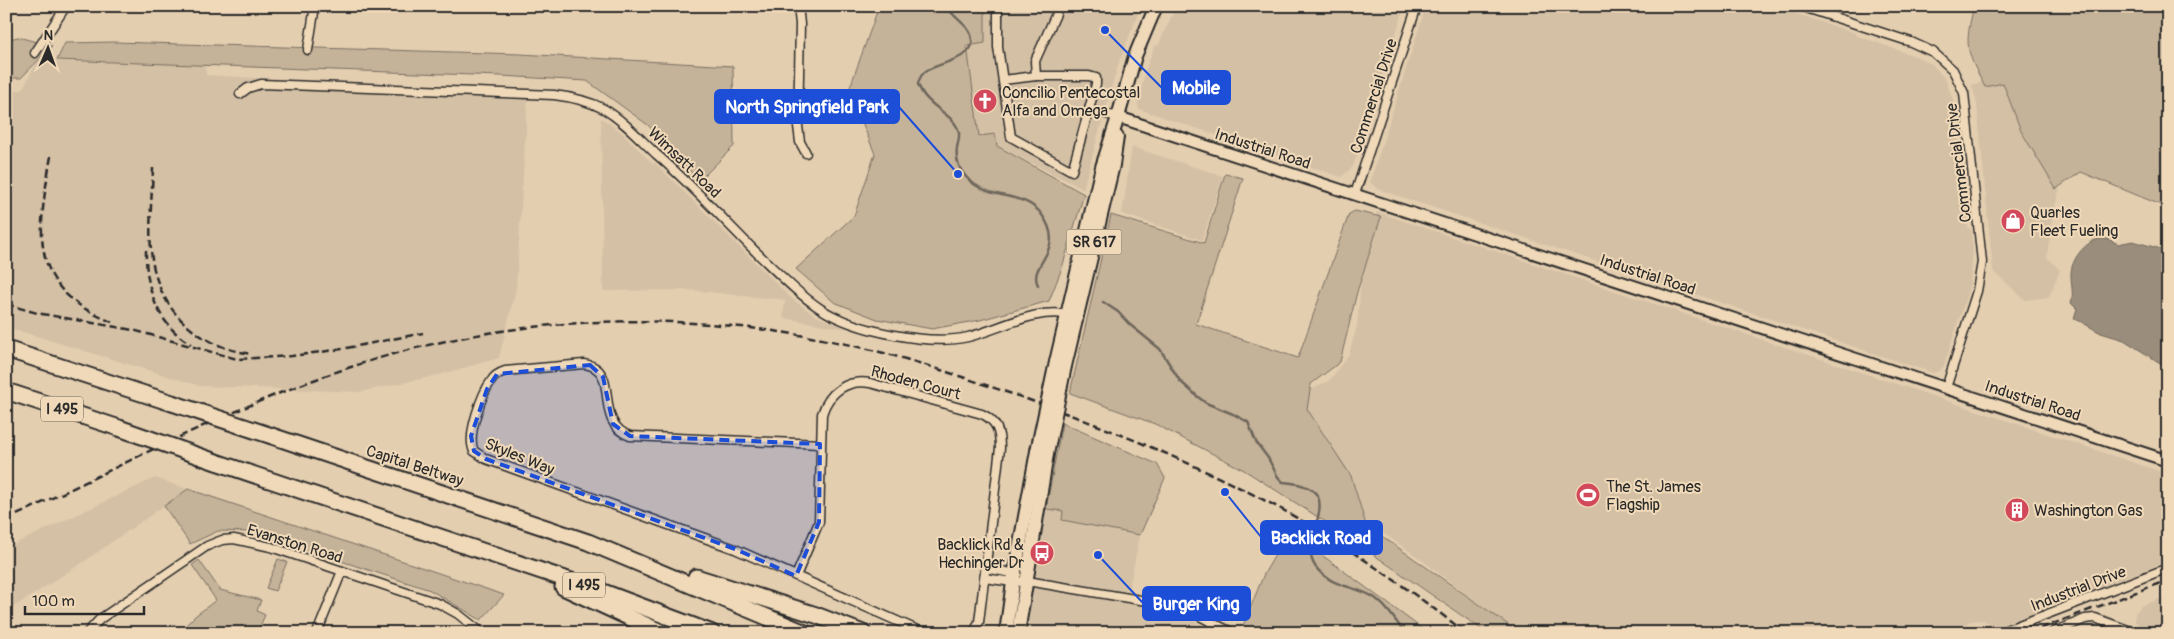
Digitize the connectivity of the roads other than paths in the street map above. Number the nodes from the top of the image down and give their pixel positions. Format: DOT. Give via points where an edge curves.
graph roads {
  1 [pos="66,6"];
  2 [pos="315,6"];
  3 [pos="798,6"];
  4 [pos="998,6"];
  5 [pos="1056,6"];
  6 [pos="1156,6"];
  7 [pos="1417,6"];
  8 [pos="1800,6"];
  9 [pos="308,50"];
  10 [pos="35,53"];
  11 [pos="1036,76"];
  12 [pos="1003,80"];
  13 [pos="240,94"];
  14 [pos="1089,110"];
  15 [pos="1118,117"];
  16 [pos="806,153"];
  17 [pos="1355,194"];
  18 [pos="1071,316"];
  19 [pos="6,349"];
  20 [pos="1946,388"];
  21 [pos="6,391"];
  22 [pos="820,444"];
  23 [pos="1042,453"];
  24 [pos="2168,460"];
  25 [pos="454,541"];
  26 [pos="588,542"];
  27 [pos="985,568"];
  28 [pos="2168,568"];
  29 [pos="342,571"];
  30 [pos="796,576"];
  31 [pos="1014,577"];
  32 [pos="984,578"];
  33 [pos="1027,581"];
  34 [pos="87,633"];
  35 [pos="317,633"];
  36 [pos="482,633"];
  37 [pos="663,633"];
  38 [pos="712,633"];
  39 [pos="805,633"];
  40 [pos="863,633"];
  41 [pos="924,633"];
  42 [pos="974,633"];
  43 [pos="1006,633"];
  44 [pos="1018,633"];
  45 [pos="1233,633"];
  46 [pos="1998,633"];
  47 [pos="2052,633"];
  48 [pos="2136,633"];
  1 -- 10 [label="street"];
  2 -- 9 [label="street"];
  3 -- 16 [label="street" via="798,126 800,142"];
  4 -- 12 [label="street" via="998,47"];
  5 -- 11 [label="street" via="1056,14 1035,61"];
  6 -- 15 [label="main road, SR 617" via="1135,56"];
  7 -- 17 [label="street, Commercial Drive"];
  8 -- 20 [label="street, Commercial Drive" via="1924,47 1944,60 1961,86 1966,102 1982,262 1977,291"];
  11 -- 12 [label="street"];
  11 -- 14 [label="street" via="1096,78"];
  12 -- 14 [label="street" via="1013,140 1072,171"];
  13 -- 18 [label="street, Wimsatt Road" via="261,84 554,95 578,99 603,108 623,122 787,283 824,311 871,328 934,340 968,337 1032,316"];
  14 -- 15 [label="street"];
  15 -- 17 [label="street, Industrial Road"];
  15 -- 18 [label="main road, SR 617" via="1113,165"];
  17 -- 20 [label="street, Industrial Road"];
  18 -- 23 [label="main road, SR 617, bridge"];
  19 -- 26 [label="highway, Capital Beltway / I 495, bridge"];
  20 -- 24 [label="street, Industrial Road"];
  21 -- 25 [label="highway, I 495, bridge"];
  22 -- 27 [label="street, Rhoden Court" via="822,414 827,401 839,388 857,381 972,411 991,419 998,428 1000,448"];
  22 -- 30 [label="street, Rhoden Court" via="818,522"];
  22 -- 30 [label="street, Skyles Way" via="630,436 613,424 603,377 590,364 497,374 487,388 471,436 474,451 486,460 735,549"];
  23 -- 31 [label="main road, SR 617"];
  23 -- 33 [label="main road, SR 617"];
  25 -- 37 [label="highway"];
  25 -- 38 [label="highway, I 495"];
  26 -- 39 [label="highway, Capital Beltway / I 495"];
  26 -- 40 [label="highway"];
  27 -- 31 [label="street"];
  27 -- 32 [label="street, Rhoden Court"];
  28 -- 46 [label="street, Industrial Drive"];
  29 -- 34 [label="street, Evanston Road" via="271,547 239,539 222,540 207,546 108,613"];
  29 -- 35 [label="street"];
  29 -- 36 [label="street, Evanston Road" via="440,604"];
  30 -- 41 [label="street, Skyles Way"];
  31 -- 32 [label="street"];
  31 -- 33 [label="street"];
  31 -- 43 [label="main road, SR 617"];
  32 -- 42 [label="street" via="979,622"];
  33 -- 44 [label="main road, SR 617"];
  33 -- 45 [label="street" via="1182,608"];
  47 -- 48 [label="street" via="2095,618"];
}
